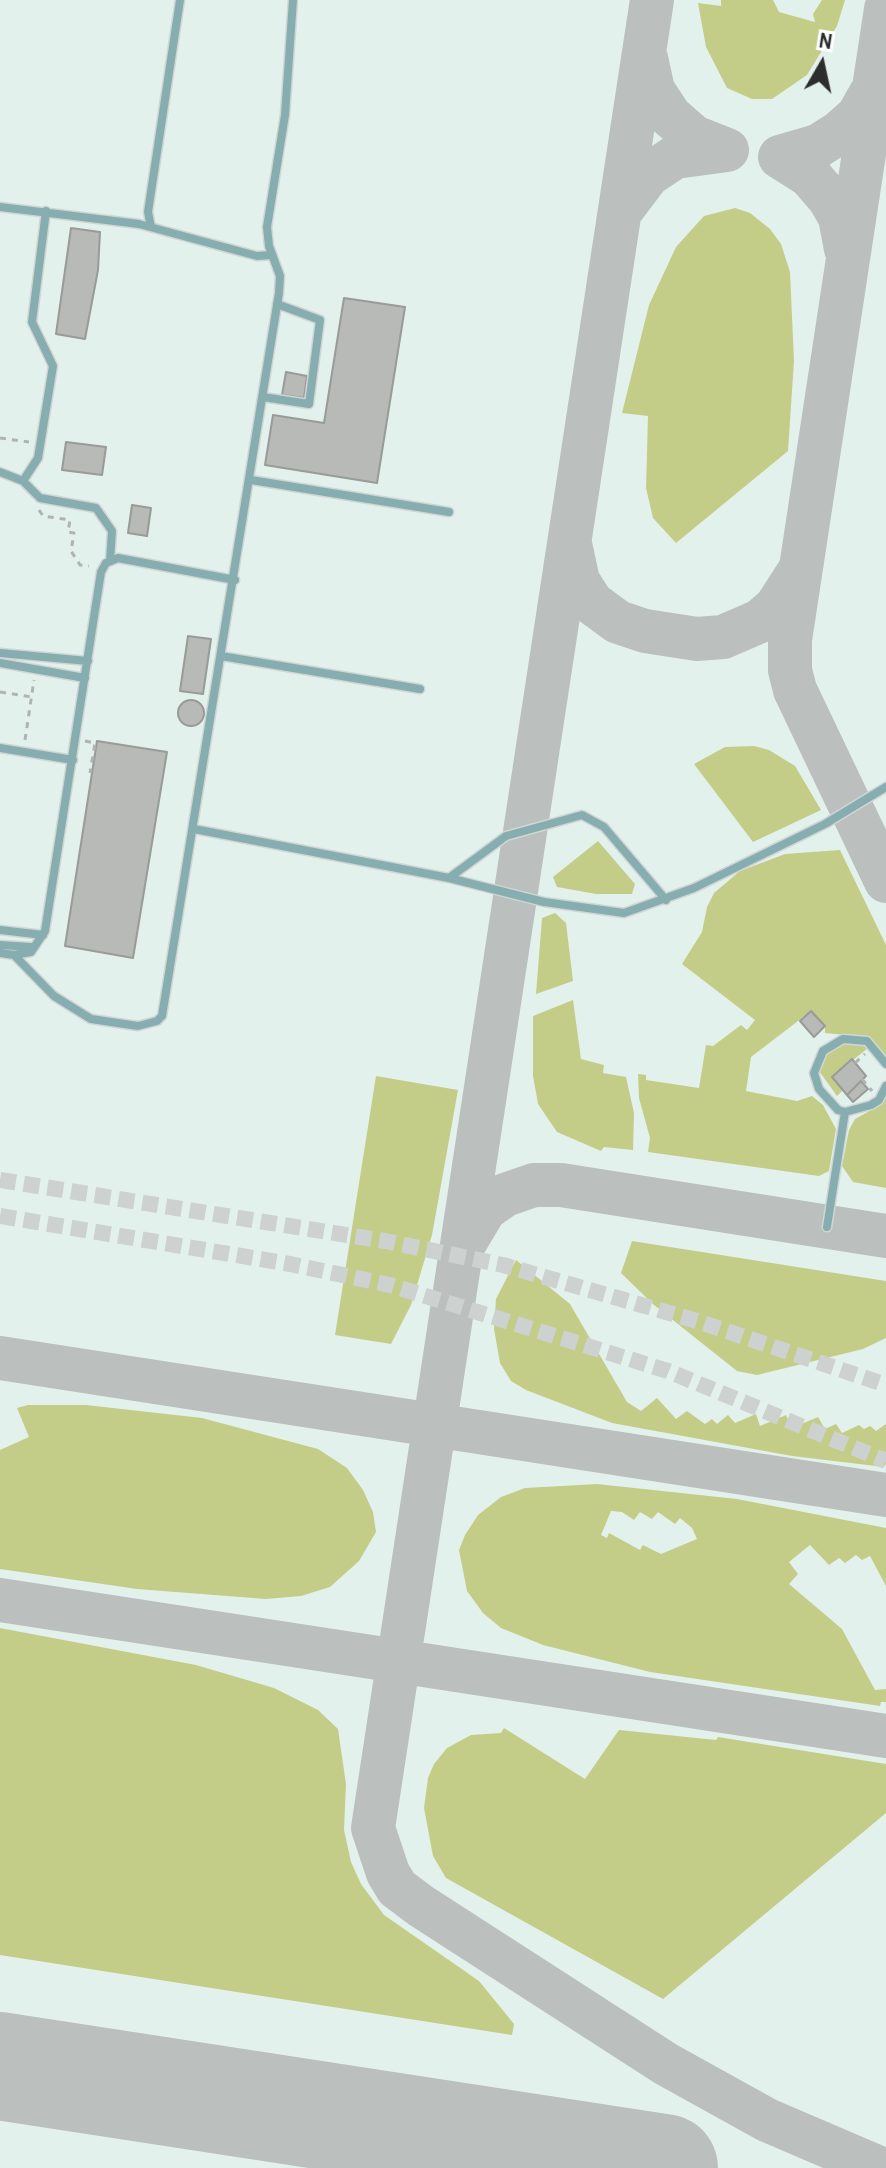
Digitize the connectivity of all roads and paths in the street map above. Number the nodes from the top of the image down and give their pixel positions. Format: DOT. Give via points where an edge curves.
graph roads {
  1 [pos="180,0"];
  2 [pos="293,0"];
  3 [pos="0,207"];
  4 [pos="46,211"];
  5 [pos="151,227"];
  6 [pos="272,255"];
  7 [pos="277,304"];
  8 [pos="263,397"];
  9 [pos="0,472"];
  10 [pos="251,480"];
  11 [pos="23,481"];
  12 [pos="449,512"];
  13 [pos="68,532"];
  14 [pos="63,537"];
  15 [pos="110,561"];
  16 [pos="235,580"];
  17 [pos="0,653"];
  18 [pos="221,656"];
  19 [pos="88,661"];
  20 [pos="0,663"];
  21 [pos="36,670"];
  22 [pos="85,678"];
  23 [pos="420,689"];
  24 [pos="0,692"];
  25 [pos="32,697"];
  26 [pos="76,740"];
  27 [pos="24,744"];
  28 [pos="0,748"];
  29 [pos="73,760"];
  30 [pos="90,773"];
  31 [pos="886,787"];
  32 [pos="194,829"];
  33 [pos="449,878"];
  34 [pos="666,900"];
  35 [pos="0,930"];
  36 [pos="41,939"];
  37 [pos="0,945"];
  38 [pos="0,953"];
  39 [pos="14,955"];
  40 [pos="886,1064"];
  41 [pos="886,1086"];
  42 [pos="845,1112"];
  43 [pos="827,1227"];
  1 -- 5 [label="lane" via="148,212"];
  2 -- 6 [label="lane" via="285,115 267,227"];
  3 -- 4 [label="lane"];
  4 -- 5 [label="lane"];
  4 -- 11 [label="lane" via="32,322 53,366 38,458"];
  5 -- 6 [label="lane" via="257,256"];
  6 -- 7 [label="lane" via="280,276"];
  7 -- 8 [label="lane"];
  7 -- 8 [label="lane" via="320,320 309,404"];
  8 -- 10 [label="lane"];
  9 -- 11 [label="lane"];
  10 -- 12 [label="lane"];
  10 -- 16 [label="lane"];
  11 -- 15 [label="lane" via="40,498 96,508 112,531"];
  13 -- 14 [label="path"];
  15 -- 16 [label="lane" via="118,558"];
  15 -- 19 [label="lane" via="101,572"];
  16 -- 18 [label="lane"];
  17 -- 19 [label="lane"];
  18 -- 23 [label="lane"];
  18 -- 32 [label="lane"];
  19 -- 22 [label="lane"];
  20 -- 21 [label="lane"];
  21 -- 22 [label="lane"];
  21 -- 25 [label="path"];
  22 -- 26 [label="lane"];
  24 -- 25 [label="path"];
  25 -- 27 [label="path"];
  26 -- 29 [label="lane"];
  26 -- 30 [label="path" via="95,743"];
  28 -- 29 [label="lane"];
  29 -- 36 [label="lane" via="50,912"];
  31 -- 34 [label="lane" via="825,824"];
  32 -- 33 [label="lane"];
  32 -- 39 [label="lane" via="165,1002 157,1021 138,1026 80,1015"];
  33 -- 34 [label="lane" via="544,902 624,913"];
  33 -- 34 [label="lane" via="506,836 582,815 604,827"];
  35 -- 36 [label="lane"];
  36 -- 37 [label="lane" via="20,948"];
  36 -- 39 [label="lane" via="31,952"];
  38 -- 39 [label="lane"];
  40 -- 42 [label="lane" via="875,1046 855,1038 823,1051 815,1066 816,1082"];
  41 -- 42 [label="lane" via="879,1100"];
  42 -- 43 [label="lane"];
}
